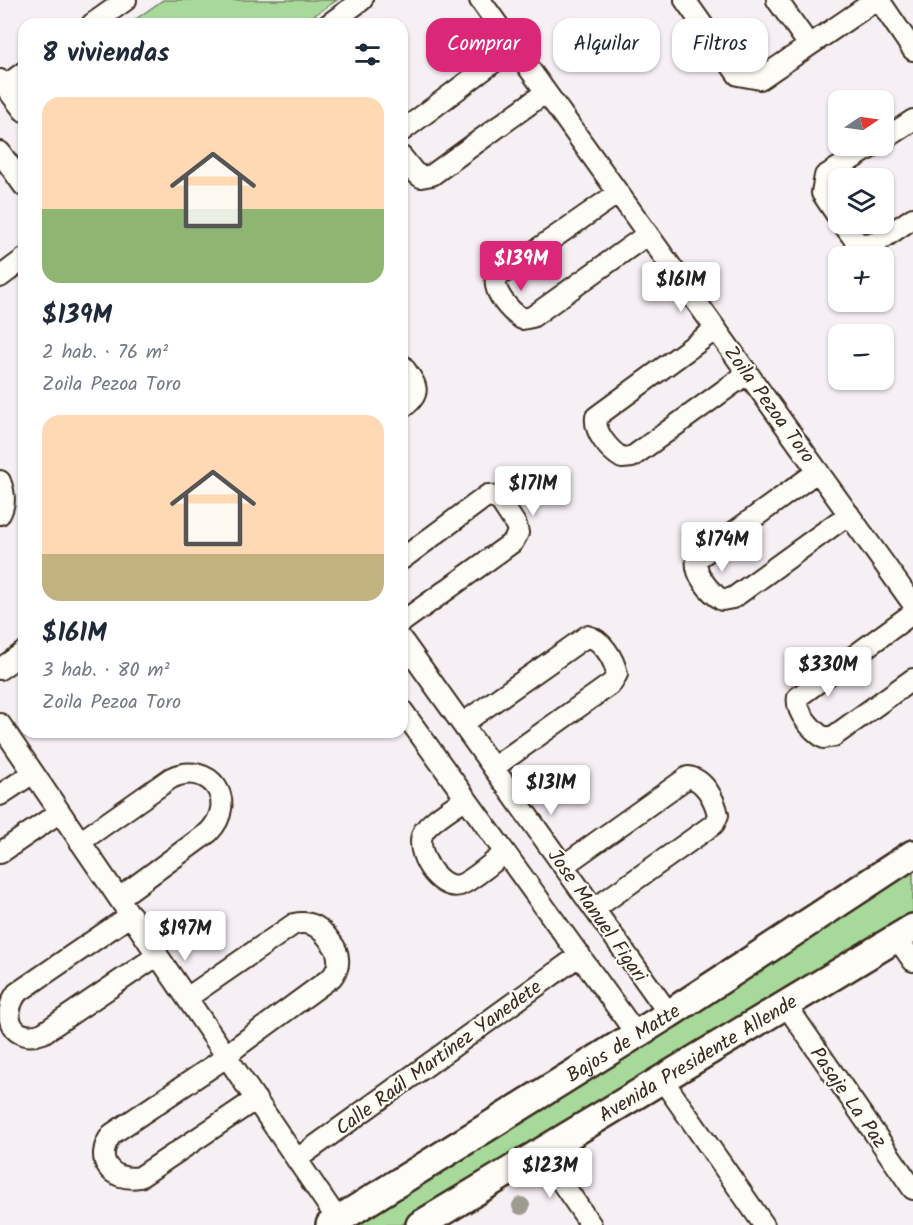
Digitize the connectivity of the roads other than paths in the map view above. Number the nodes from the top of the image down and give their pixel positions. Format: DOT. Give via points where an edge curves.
graph roads {
  1 [pos="126,0"];
  2 [pos="362,0"];
  3 [pos="480,0"];
  4 [pos="685,0"];
  5 [pos="777,0"];
  6 [pos="877,0"];
  7 [pos="100,18"];
  8 [pos="336,18"];
  9 [pos="493,18"];
  10 [pos="809,45"];
  11 [pos="913,50"];
  12 [pos="481,72"];
  13 [pos="532,72"];
  14 [pos="18,75"];
  15 [pos="2,84"];
  16 [pos="546,92"];
  17 [pos="18,104"];
  18 [pos="913,120"];
  19 [pos="408,127"];
  20 [pos="894,132"];
  21 [pos="0,152"];
  22 [pos="857,156"];
  23 [pos="408,164"];
  24 [pos="838,168"];
  25 [pos="828,174"];
  26 [pos="18,178"];
  27 [pos="618,193"];
  28 [pos="828,202"];
  29 [pos="913,218"];
  30 [pos="894,231"];
  31 [pos="648,234"];
  32 [pos="850,234"];
  33 [pos="889,234"];
  34 [pos="18,264"];
  35 [pos="0,277"];
  36 [pos="716,329"];
  37 [pos="748,373"];
  38 [pos="408,374"];
  39 [pos="408,404"];
  40 [pos="818,471"];
  41 [pos="0,481"];
  42 [pos="0,514"];
  43 [pos="849,514"];
  44 [pos="408,555"];
  45 [pos="913,604"];
  46 [pos="913,614"];
  47 [pos="408,618"];
  48 [pos="408,648"];
  49 [pos="18,656"];
  50 [pos="0,669"];
  51 [pos="913,679"];
  52 [pos="408,718"];
  53 [pos="0,724"];
  54 [pos="462,724"];
  55 [pos="18,736"];
  56 [pos="19,738"];
  57 [pos="493,768"];
  58 [pos="33,773"];
  59 [pos="0,795"];
  60 [pos="466,798"];
  61 [pos="60,812"];
  62 [pos="80,842"];
  63 [pos="505,853"];
  64 [pos="0,854"];
  65 [pos="913,854"];
  66 [pos="563,866"];
  67 [pos="119,898"];
  68 [pos="594,909"];
  69 [pos="130,915"];
  70 [pos="905,933"];
  71 [pos="158,955"];
  72 [pos="580,956"];
  73 [pos="913,961"];
  74 [pos="187,998"];
  75 [pos="786,1005"];
  76 [pos="669,1014"];
  77 [pos="637,1035"];
  78 [pos="226,1056"];
  79 [pos="662,1079"];
  80 [pos="256,1099"];
  81 [pos="541,1152"];
  82 [pos="297,1159"];
  83 [pos="913,1189"];
  84 [pos="334,1223"];
  85 [pos="420,1225"];
  86 [pos="591,1225"];
  87 [pos="764,1225"];
  1 -- 7 [label="street"];
  2 -- 8 [label="street"];
  3 -- 9 [label="street, Zoila Pezoa Toro"];
  4 -- 10 [label="street" via="738,75 760,79"];
  5 -- 10 [label="street"];
  6 -- 10 [label="street"];
  6 -- 11 [label="street"];
  12 -- 19 [label="street"];
  13 -- 16 [label="street, Zoila Pezoa Toro"];
  14 -- 15 [label="street"];
  15 -- 17 [label="street"];
  16 -- 23 [label="street" via="432,175 421,177"];
  16 -- 27 [label="street, Zoila Pezoa Toro"];
  18 -- 20 [label="street"];
  21 -- 26 [label="street"];
  22 -- 24 [label="street"];
  25 -- 28 [label="street" via="822,193"];
  27 -- 31 [label="street, Zoila Pezoa Toro"];
  27 -- 31 [label="street" via="496,278 498,292 514,314 522,319 532,317"];
  29 -- 30 [label="street"];
  31 -- 36 [label="street, Zoila Pezoa Toro"];
  32 -- 33 [label="street" via="858,244 876,243"];
  34 -- 35 [label="street"];
  36 -- 37 [label="street, Zoila Pezoa Toro"];
  36 -- 37 [label="street" via="596,417 598,432 615,454 632,457"];
  37 -- 40 [label="street, Zoila Pezoa Toro"];
  38 -- 39 [label="street" via="416,392"];
  40 -- 43 [label="street, Zoila Pezoa Toro"];
  40 -- 43 [label="street" via="697,559 699,574 722,600 733,598"];
  41 -- 42 [label="street" via="4,503"];
  43 -- 45 [label="street, Zoila Pezoa Toro"];
  44 -- 47 [label="street" via="488,495 501,502 518,533 513,542"];
  46 -- 51 [label="street" via="798,697 797,703 816,733 824,738 834,736"];
  48 -- 54 [label="street, Jose Manuel Figari"];
  49 -- 50 [label="street"];
  52 -- 60 [label="street, Jose Manuel Figari"];
  53 -- 55 [label="street"];
  54 -- 57 [label="street, Jose Manuel Figari"];
  54 -- 57 [label="street" via="587,636 600,642 615,665 617,674 612,683"];
  56 -- 58 [label="street"];
  57 -- 66 [label="street, Jose Manuel Figari"];
  58 -- 59 [label="street"];
  58 -- 61 [label="street"];
  60 -- 63 [label="street, Jose Manuel Figari"];
  60 -- 63 [label="street" via="422,835 420,849 433,870 443,882 461,884"];
  61 -- 62 [label="street"];
  61 -- 64 [label="street"];
  62 -- 67 [label="street"];
  62 -- 67 [label="street" via="179,774 199,774 219,792 222,810 215,826"];
  63 -- 72 [label="street, Jose Manuel Figari"];
  65 -- 76 [label="main road, Bajos de Matte"];
  66 -- 68 [label="street, Jose Manuel Figari"];
  66 -- 68 [label="street" via="688,777 701,783 717,806 714,824"];
  67 -- 69 [label="street"];
  68 -- 76 [label="street, Jose Manuel Figari"];
  69 -- 71 [label="street"];
  69 -- 71 [label="street" via="17,993 7,1008 11,1026 25,1036 43,1033"];
  70 -- 73 [label="street"];
  70 -- 75 [label="main road, Avenida Presidente Allende"];
  71 -- 74 [label="street"];
  72 -- 77 [label="street, Jose Manuel Figari"];
  72 -- 82 [label="street, Calle Raúl Martínez Yanedete"];
  74 -- 78 [label="street"];
  74 -- 78 [label="street" via="294,924 316,926 334,946 339,958 332,977"];
  75 -- 79 [label="main road, Avenida Presidente Allende"];
  75 -- 83 [label="street, Pasaje La Paz"];
  76 -- 77 [label="main road, Bajos de Matte"];
  77 -- 84 [label="main road, Bajos de Matte"];
  78 -- 80 [label="street"];
  78 -- 80 [label="street" via="112,1134 105,1146 107,1167 118,1176 140,1177"];
  79 -- 81 [label="main road, Avenida Presidente Allende"];
  79 -- 87 [label="street"];
  80 -- 82 [label="street"];
  81 -- 85 [label="main road, Avenida Presidente Allende"];
  81 -- 86 [label="street"];
  82 -- 84 [label="street"];
}
